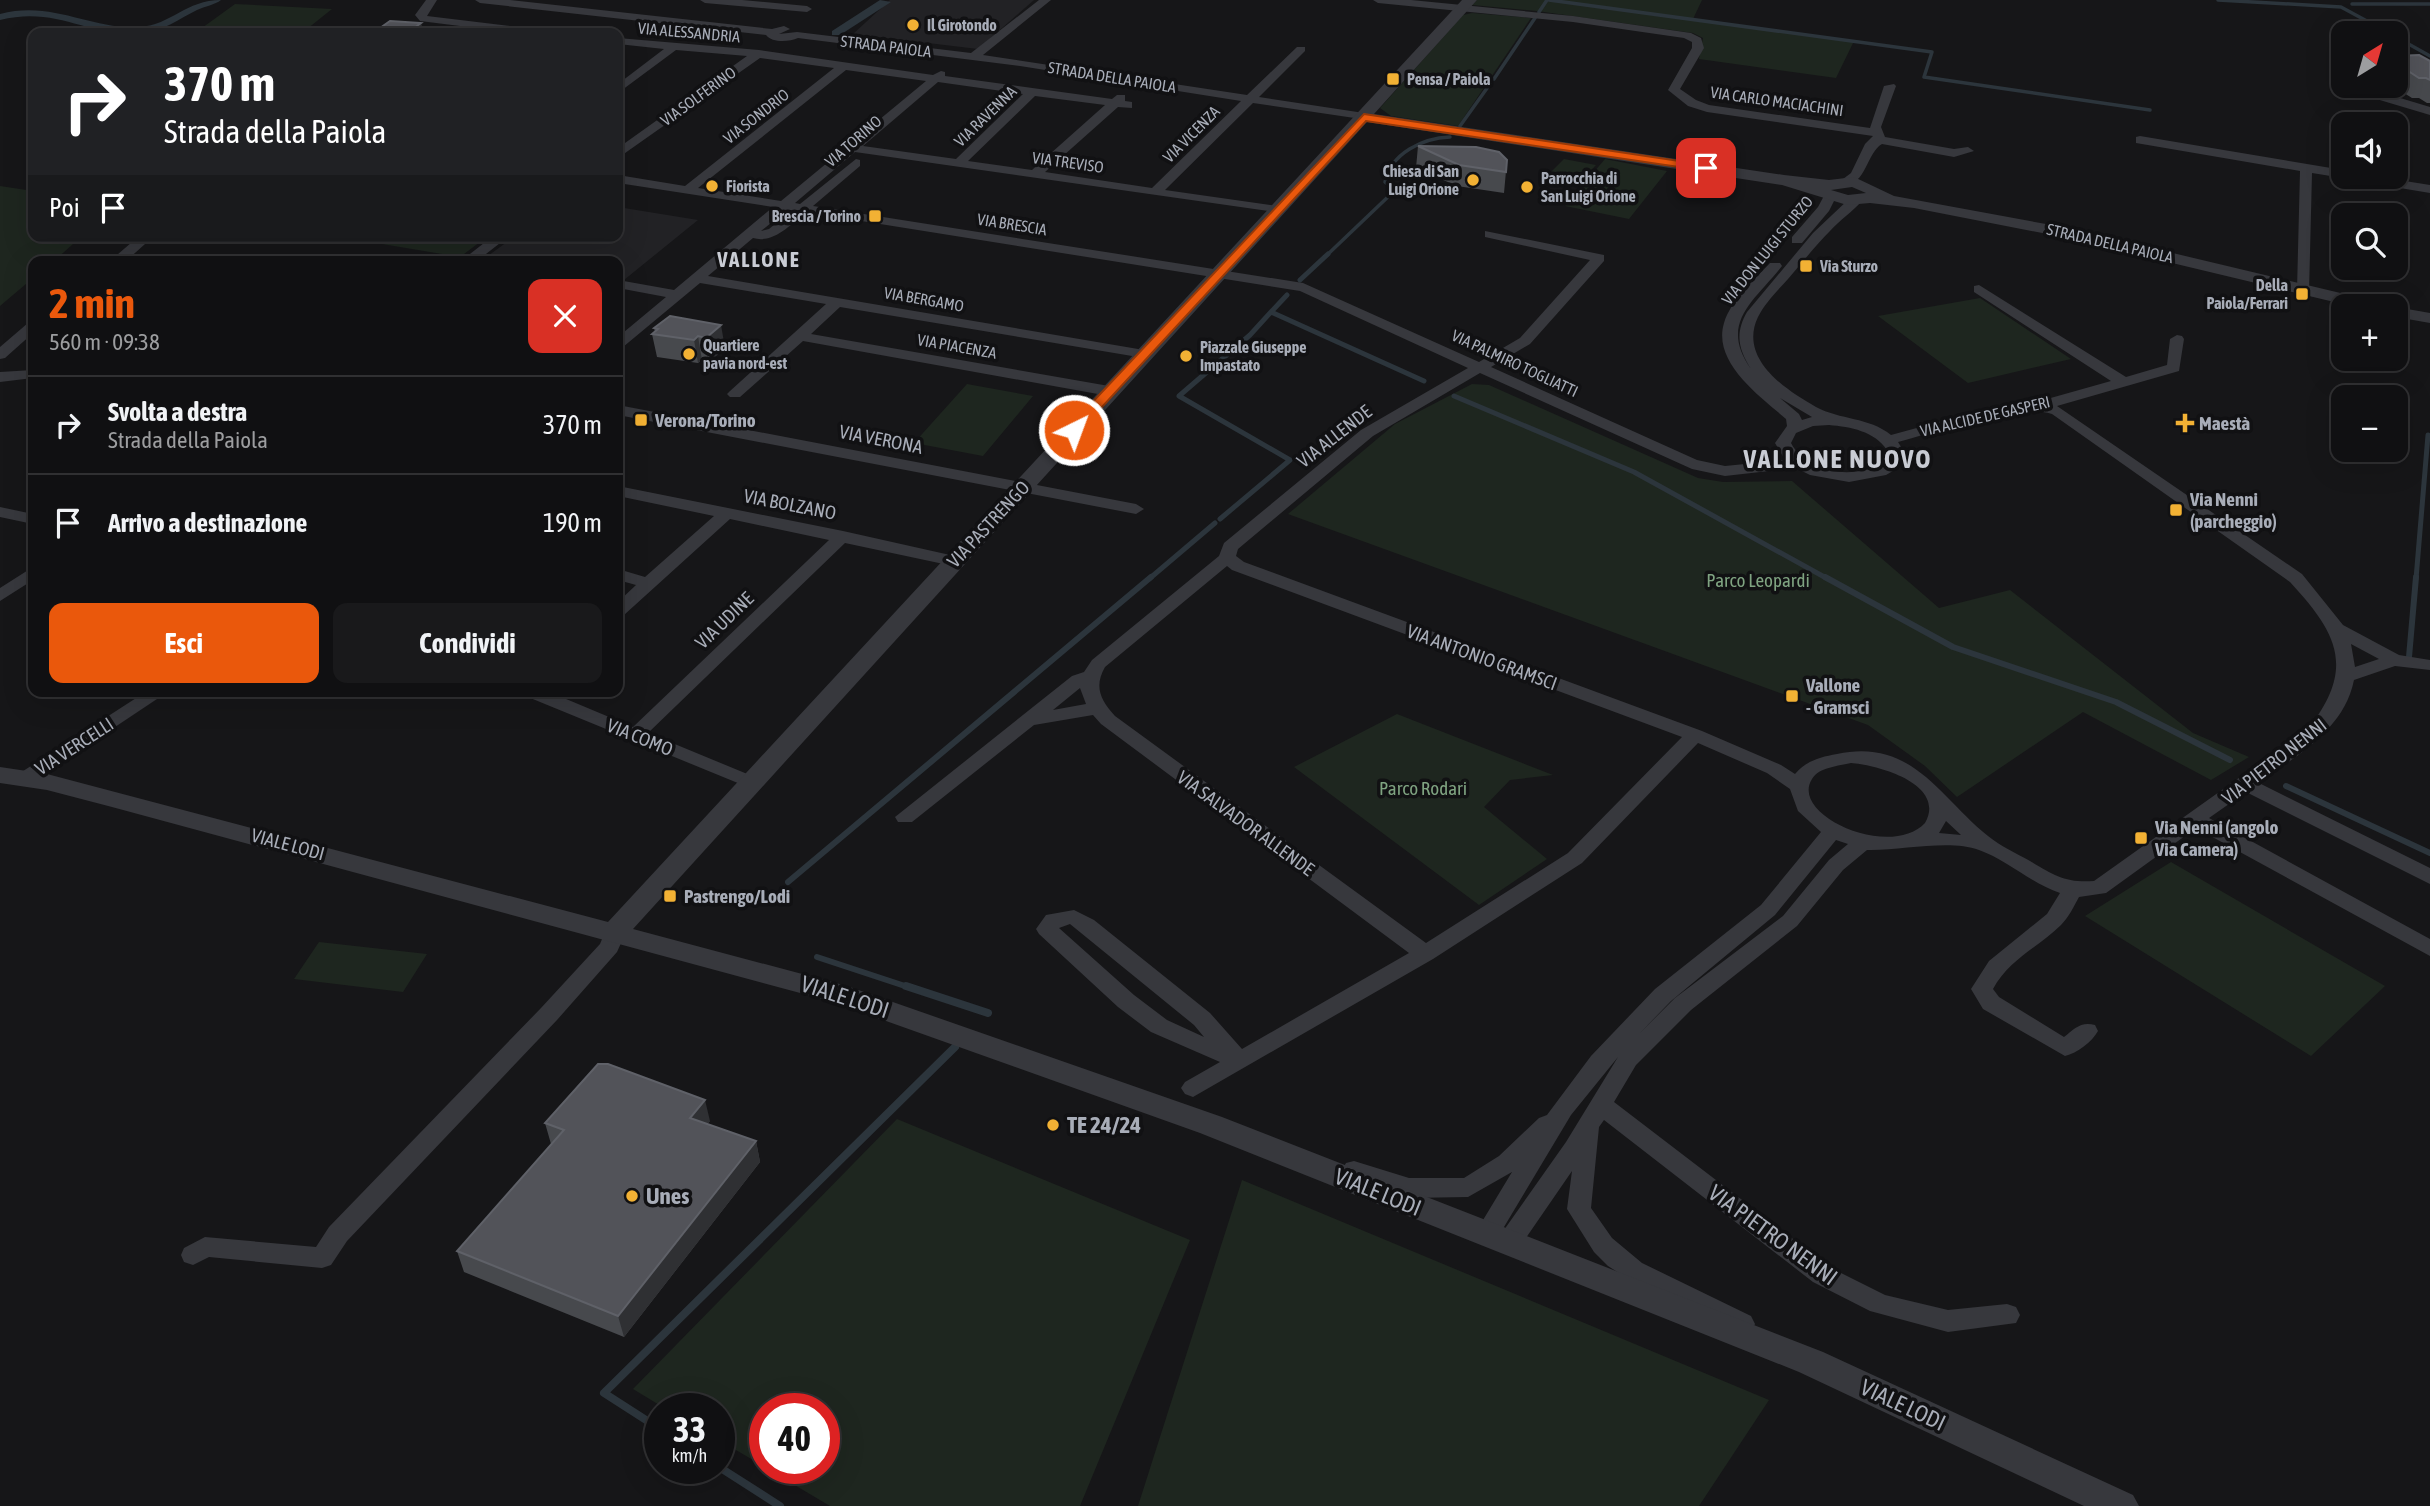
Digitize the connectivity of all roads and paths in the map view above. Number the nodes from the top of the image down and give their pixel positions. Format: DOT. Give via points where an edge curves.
graph roads {
  1 [pos="432,0"];
  2 [pos="480,0"];
  3 [pos="705,0"];
  4 [pos="1046,0"];
  5 [pos="1378,0"];
  6 [pos="1467,5"];
  7 [pos="800,19"];
  8 [pos="500,28"];
  9 [pos="776,35"];
  10 [pos="623,42"];
  11 [pos="673,47"];
  12 [pos="1301,49"];
  13 [pos="757,54"];
  14 [pos="970,57"];
  15 [pos="844,66"];
  16 [pos="937,77"];
  17 [pos="951,79"];
  18 [pos="1146,82"];
  19 [pos="623,85"];
  20 [pos="1895,87"];
  21 [pos="1033,91"];
  22 [pos="1249,98"];
  23 [pos="2387,98"];
  24 [pos="1122,104"];
  25 [pos="2430,111"];
  26 [pos="1364,117"];
  27 [pos="1877,138"];
  28 [pos="2140,140"];
  29 [pos="853,148"];
  30 [pos="623,150"];
  31 [pos="870,150"];
  32 [pos="1968,151"];
  33 [pos="959,163"];
  34 [pos="2306,168"];
  35 [pos="2331,172"];
  36 [pos="1035,174"];
  37 [pos="1050,177"];
  38 [pos="623,180"];
  39 [pos="2408,185"];
  40 [pos="1834,188"];
  41 [pos="2430,189"];
  42 [pos="687,190"];
  43 [pos="1155,192"];
  44 [pos="1866,194"];
  45 [pos="782,207"];
  46 [pos="801,209"];
  47 [pos="1277,209"];
  48 [pos="1490,234"];
  49 [pos="746,238"];
  50 [pos="140,242"];
  51 [pos="494,242"];
  52 [pos="123,256"];
  53 [pos="475,256"];
  54 [pos="1218,273"];
  55 [pos="698,278"];
  56 [pos="623,285"];
  57 [pos="1979,289"];
  58 [pos="2304,290"];
  59 [pos="678,295"];
  60 [pos="2331,296"];
  61 [pos="837,302"];
  62 [pos="2408,314"];
  63 [pos="2430,318"];
  64 [pos="623,321"];
  65 [pos="642,324"];
  66 [pos="28,330"];
  67 [pos="623,331"];
  68 [pos="800,336"];
  69 [pos="2177,339"];
  70 [pos="623,340"];
  71 [pos="1144,354"];
  72 [pos="0,355"];
  73 [pos="1482,367"];
  74 [pos="28,374"];
  75 [pos="0,377"];
  76 [pos="2123,382"];
  77 [pos="1109,391"];
  78 [pos="734,394"];
  79 [pos="2041,406"];
  80 [pos="623,411"];
  81 [pos="1829,420"];
  82 [pos="1795,426"];
  83 [pos="1889,440"];
  84 [pos="1799,463"];
  85 [pos="1022,487"];
  86 [pos="623,492"];
  87 [pos="1136,509"];
  88 [pos="0,512"];
  89 [pos="727,513"];
  90 [pos="28,518"];
  91 [pos="843,536"];
  92 [pos="1227,558"];
  93 [pos="953,561"];
  94 [pos="28,576"];
  95 [pos="623,576"];
  96 [pos="649,584"];
  97 [pos="0,596"];
  98 [pos="623,607"];
  99 [pos="2336,629"];
  100 [pos="2394,660"];
  101 [pos="2430,665"];
  102 [pos="1091,676"];
  103 [pos="2346,676"];
  104 [pos="150,697"];
  105 [pos="544,697"];
  106 [pos="1097,708"];
  107 [pos="1029,720"];
  108 [pos="1695,734"];
  109 [pos="635,735"];
  110 [pos="1739,754"];
  111 [pos="1814,766"];
  112 [pos="12,777"];
  113 [pos="750,782"];
  114 [pos="2246,784"];
  115 [pos="1799,786"];
  116 [pos="1938,803"];
  117 [pos="905,817"];
  118 [pos="2204,824"];
  119 [pos="1832,832"];
  120 [pos="1920,838"];
  121 [pos="1862,843"];
  122 [pos="1983,843"];
  123 [pos="2430,877"];
  124 [pos="2071,890"];
  125 [pos="615,932"];
  126 [pos="2430,948"];
  127 [pos="1425,954"];
  128 [pos="2087,1031"];
  129 [pos="1239,1061"];
  130 [pos="1193,1088"];
  131 [pos="1563,1109"];
  132 [pos="1596,1115"];
  133 [pos="1211,1125"];
  134 [pos="1497,1240"];
  135 [pos="193,1255"];
  136 [pos="2007,1315"];
  137 [pos="1811,1362"];
  138 [pos="2121,1506"];
  1 -- 8 [label="street" via="420,15 424,19"];
  2 -- 9 [label="street"];
  3 -- 7 [label="street"];
  4 -- 14 [label="street"];
  5 -- 6 [label="street"];
  6 -- 26 [label="street, VIA PASTRENGO"];
  6 -- 27 [label="street, VIA CARLO MACIACHINI" via="1687,35 1697,40 1698,48 1674,90 1692,103"];
  7 -- 9 [label="street"];
  7 -- 14 [label="street, STRADA PAIOLA"];
  9 -- 13 [label="street, VIA SOLFERINO"];
  10 -- 11 [label="street, VIA ALESSANDRIA"];
  11 -- 13 [label="street, VIA ALESSANDRIA"];
  11 -- 19 [label="street"];
  12 -- 22 [label="street"];
  13 -- 15 [label="street, VIA ALESSANDRIA"];
  13 -- 30 [label="street, VIA SOLFERINO"];
  14 -- 16 [label="street, VIA TORINO"];
  14 -- 17 [label="street, VIA TORINO"];
  14 -- 18 [label="street, STRADA DELLA PAIOLA"];
  15 -- 16 [label="street, VIA ALESSANDRIA"];
  15 -- 42 [label="street, VIA SONDRIO"];
  16 -- 17 [label="street, VIA ALESSANDRIA"];
  16 -- 29 [label="street, VIA TORINO"];
  17 -- 21 [label="street, VIA ALESSANDRIA"];
  17 -- 31 [label="street, VIA TORINO"];
  18 -- 22 [label="street, STRADA DELLA PAIOLA"];
  18 -- 24 [label="street"];
  20 -- 27 [label="street" via="1886,130"];
  21 -- 24 [label="street, VIA ALESSANDRIA"];
  21 -- 33 [label="street, VIA RAVENNA"];
  22 -- 26 [label="street, STRADA DELLA PAIOLA"];
  22 -- 43 [label="street, VIA VICENZA"];
  23 -- 25 [label="street"];
  24 -- 36 [label="street"];
  24 -- 37 [label="street"];
  26 -- 40 [label="street, STRADA DELLA PAIOLA"];
  26 -- 47 [label="street, VIA PASTRENGO"];
  27 -- 32 [label="street" via="1954,153"];
  27 -- 40 [label="street, VIA DON LUIGI STURZO" via="1856,175"];
  27 -- 44 [label="street" via="1881,146 1866,177"];
  28 -- 34 [label="street"];
  29 -- 31 [label="street, VIA TREVISO"];
  29 -- 45 [label="street, VIA TORINO"];
  31 -- 33 [label="street, VIA TREVISO"];
  31 -- 46 [label="street, VIA TORINO"];
  33 -- 36 [label="street, VIA TREVISO"];
  34 -- 35 [label="street"];
  34 -- 58 [label="street"];
  36 -- 37 [label="street, VIA TREVISO"];
  37 -- 43 [label="street, VIA TREVISO"];
  38 -- 42 [label="street, VIA BRESCIA"];
  39 -- 41 [label="street"];
  40 -- 44 [label="street"];
  40 -- 82 [label="street, VIA DON LUIGI STURZO" via="1824,208 1738,309 1732,324 1730,343 1737,362 1794,417"];
  42 -- 45 [label="street, VIA BRESCIA"];
  43 -- 47 [label="street, VIA TREVISO"];
  44 -- 58 [label="street, STRADA DELLA PAIOLA" via="2117,243"];
  44 -- 81 [label="street, VIA DON LUIGI STURZO" via="1808,245 1753,313 1745,337 1755,365 1774,385"];
  45 -- 46 [label="street, VIA BRESCIA"];
  45 -- 49 [label="street, VIA TORINO"];
  46 -- 49 [label="street, VIA TORINO" via="774,232"];
  46 -- 54 [label="street, VIA BRESCIA"];
  47 -- 54 [label="street, VIA PASTRENGO"];
  48 -- 73 [label="street, VIA ALLENDE" via="1599,258 1525,341"];
  49 -- 55 [label="street, VIA TORINO"];
  50 -- 52 [label="street"];
  51 -- 53 [label="street"];
  54 -- 71 [label="street, VIA PASTRENGO"];
  54 -- 73 [label="street, VIA PALMIRO TOGLIATTI" via="1316,292"];
  55 -- 59 [label="street, VIA TORINO"];
  55 -- 61 [label="street, VIA BERGAMO"];
  56 -- 59 [label="street"];
  57 -- 76 [label="street"];
  58 -- 60 [label="street, STRADA DELLA PAIOLA"];
  59 -- 65 [label="street, VIA TORINO"];
  61 -- 68 [label="street"];
  61 -- 71 [label="street, VIA BERGAMO"];
  62 -- 63 [label="street"];
  64 -- 65 [label="street"];
  65 -- 67 [label="street, VIA TORINO"];
  65 -- 70 [label="street, VIA TORINO"];
  66 -- 72 [label="street"];
  68 -- 77 [label="street, VIA PIACENZA"];
  68 -- 78 [label="street"];
  69 -- 76 [label="street, VIA ALCIDE DE GASPERI" via="2174,368"];
  71 -- 77 [label="street, VIA PASTRENGO"];
  73 -- 84 [label="street, VIA PALMIRO TOGLIATTI" via="1692,464 1725,471"];
  73 -- 92 [label="street, VIA ALLENDE" via="1367,433 1230,547"];
  74 -- 75 [label="street"];
  76 -- 79 [label="street, VIA ALCIDE DE GASPERI"];
  77 -- 85 [label="street, VIA PASTRENGO"];
  79 -- 83 [label="street, VIA ALCIDE DE GASPERI" via="2012,407"];
  79 -- 99 [label="street, VIA PIETRO NENNI" via="2057,411 2296,578"];
  80 -- 85 [label="street, VIA VERONA"];
  81 -- 82 [label="street"];
  81 -- 83 [label="street" via="1863,426"];
  82 -- 84 [label="street" via="1783,443"];
  83 -- 84 [label="street" via="1895,460 1874,474 1835,476"];
  85 -- 87 [label="street, VIA VERONA"];
  85 -- 93 [label="street, VIA PASTRENGO"];
  86 -- 89 [label="street, VIA BOLZANO"];
  88 -- 90 [label="street"];
  89 -- 91 [label="street, VIA BOLZANO"];
  89 -- 96 [label="street"];
  91 -- 93 [label="street, VIA BOLZANO"];
  91 -- 109 [label="street, VIA UDINE"];
  92 -- 102 [label="street" via="1108,654"];
  92 -- 108 [label="street, VIA ANTONIO GRAMSCI" via="1238,566"];
  93 -- 113 [label="street, VIA PASTRENGO"];
  94 -- 97 [label="street"];
  95 -- 96 [label="street"];
  96 -- 98 [label="street"];
  99 -- 100 [label="street"];
  99 -- 103 [label="street, VIA PIETRO NENNI" via="2346,653"];
  100 -- 101 [label="street"];
  100 -- 103 [label="street"];
  102 -- 106 [label="street" via="1089,690"];
  102 -- 107 [label="street"];
  103 -- 114 [label="street, VIA PIETRO NENNI" via="2340,701 2316,732"];
  104 -- 112 [label="street, VIA VERCELLI"];
  105 -- 109 [label="street, VIA COMO"];
  106 -- 107 [label="street"];
  106 -- 127 [label="street, VIA SALVADOR ALLENDE" via="1146,750"];
  107 -- 117 [label="street"];
  108 -- 110 [label="street, VIA ANTONIO GRAMSCI"];
  108 -- 127 [label="street" via="1575,858"];
  109 -- 113 [label="street, VIA COMO"];
  110 -- 111 [label="street, VIA ANTONIO GRAMSCI"];
  110 -- 115 [label="street, VIA ANTONIO GRAMSCI"];
  111 -- 115 [label="street"];
  111 -- 116 [label="street" via="1851,757 1880,760 1912,773"];
  112 -- 125 [label="street, VIALE LODI" via="114,799"];
  113 -- 125 [label="street, VIA PASTRENGO"];
  114 -- 118 [label="street, VIA PIETRO NENNI"];
  114 -- 123 [label="street"];
  115 -- 119 [label="street" via="1806,811"];
  116 -- 120 [label="street" via="1936,824"];
  116 -- 122 [label="street"];
  118 -- 124 [label="street, VIA PIETRO NENNI" via="2099,888"];
  118 -- 126 [label="street"];
  119 -- 121 [label="street"];
  119 -- 131 [label="street" via="1768,910 1663,995 1599,1062"];
  120 -- 121 [label="street" via="1887,845"];
  120 -- 122 [label="street"];
  121 -- 132 [label="street" via="1836,865 1790,921 1683,1003 1628,1059"];
  122 -- 124 [label="street"];
  124 -- 128 [label="street" via="2054,919 1988,974 1982,989 1991,1003 2065,1048"];
  125 -- 133 [label="street, VIALE LODI" via="837,993"];
  125 -- 135 [label="street" via="609,947 566,995 338,1234 321,1258 205,1247"];
  127 -- 129 [label="street"];
  129 -- 129 [label="street" via="1202,1019 1087,925 1074,917 1053,920 1047,929 1126,1001 1159,1026"];
  129 -- 130 [label="street"];
  131 -- 133 [label="street" via="1507,1163 1468,1187 1409,1188"];
  131 -- 134 [label="street"];
  132 -- 134 [label="street"];
  132 -- 136 [label="street, VIA PIETRO NENNI" via="1822,1275 1879,1304 1948,1321"];
  132 -- 137 [label="street" via="1579,1209 1603,1245 1646,1279 1712,1307"];
  133 -- 134 [label="street, VIALE LODI"];
  134 -- 137 [label="street, VIALE LODI"];
  137 -- 138 [label="street, VIALE LODI"];
}
